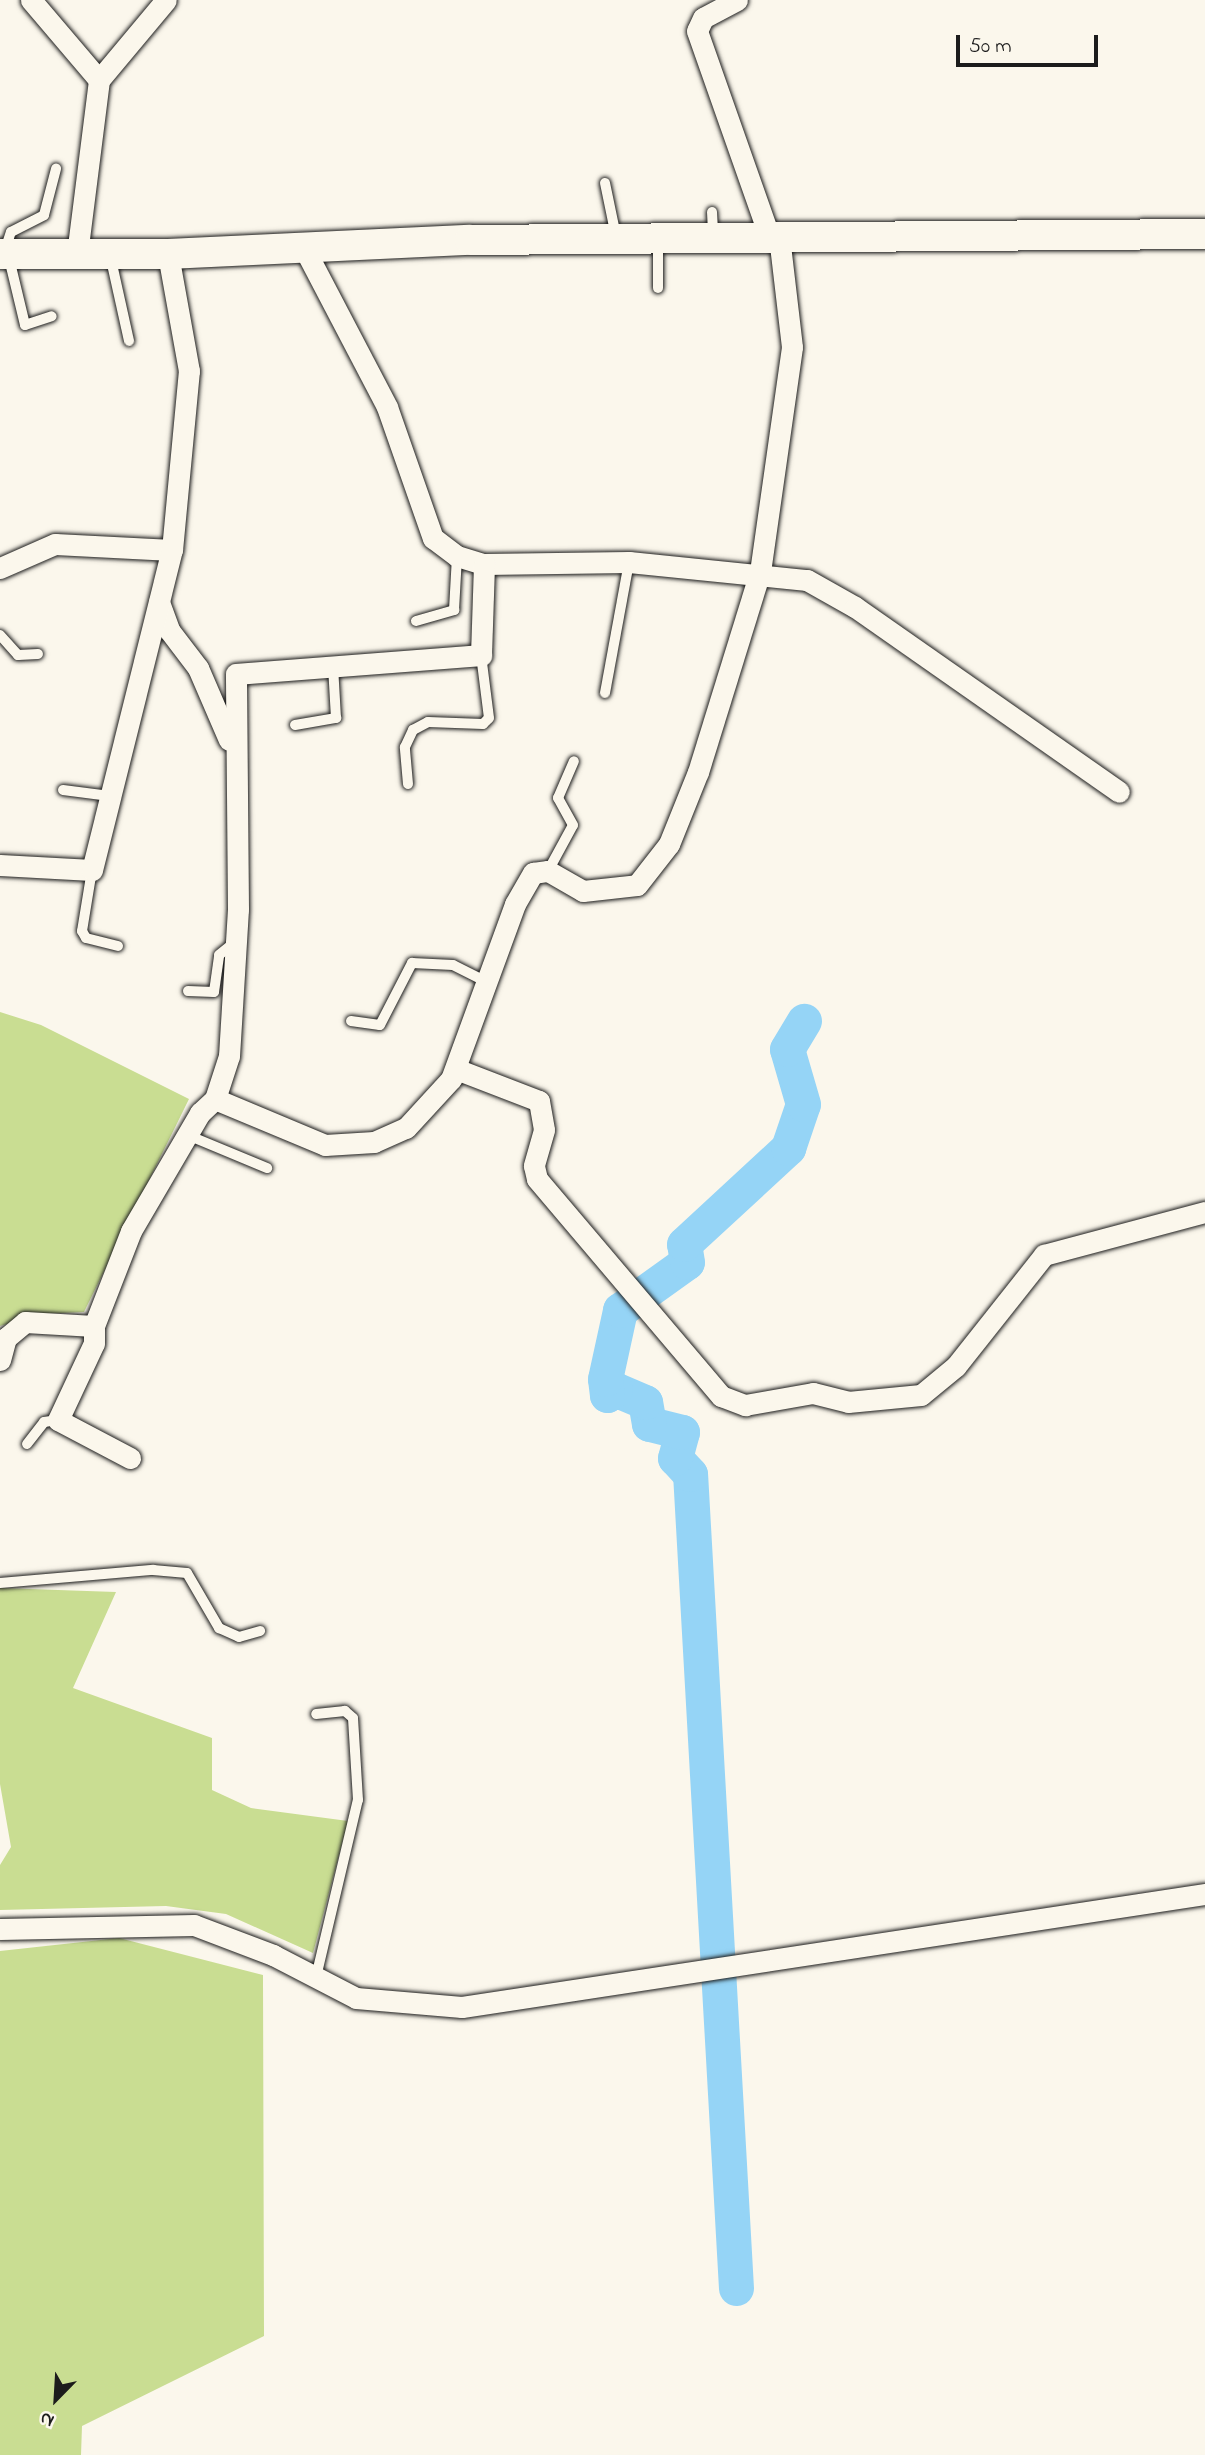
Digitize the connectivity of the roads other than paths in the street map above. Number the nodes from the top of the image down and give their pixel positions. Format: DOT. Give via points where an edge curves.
graph roads {
  1 [pos="31,0"];
  2 [pos="166,0"];
  3 [pos="737,0"];
  4 [pos="99,80"];
  5 [pos="56,170"];
  6 [pos="605,183"];
  7 [pos="1205,234"];
  8 [pos="774,236"];
  9 [pos="659,238"];
  10 [pos="616,239"];
  11 [pos="305,250"];
  12 [pos="5,254"];
  13 [pos="168,254"];
  14 [pos="76,255"];
  15 [pos="110,255"];
  16 [pos="658,288"];
  17 [pos="52,316"];
  18 [pos="130,341"];
  19 [pos="172,550"];
  20 [pos="457,555"];
  21 [pos="629,562"];
  22 [pos="484,564"];
  23 [pos="0,568"];
  24 [pos="760,572"];
  25 [pos="159,601"];
  26 [pos="416,621"];
  27 [pos="0,635"];
  28 [pos="38,654"];
  29 [pos="481,655"];
  30 [pos="332,663"];
  31 [pos="604,693"];
  32 [pos="295,726"];
  33 [pos="233,744"];
  34 [pos="574,761"];
  35 [pos="408,784"];
  36 [pos="63,790"];
  37 [pos="1119,792"];
  38 [pos="110,796"];
  39 [pos="0,865"];
  40 [pos="92,870"];
  41 [pos="548,871"];
  42 [pos="236,941"];
  43 [pos="118,946"];
  44 [pos="489,983"];
  45 [pos="188,991"];
  46 [pos="351,1021"];
  47 [pos="456,1069"];
  48 [pos="215,1099"];
  49 [pos="185,1134"];
  50 [pos="267,1168"];
  51 [pos="1205,1212"];
  52 [pos="94,1326"];
  53 [pos="0,1360"];
  54 [pos="58,1420"];
  55 [pos="27,1444"];
  56 [pos="130,1458"];
  57 [pos="0,1583"];
  58 [pos="260,1631"];
  59 [pos="316,1714"];
  60 [pos="1205,1894"];
  61 [pos="0,1928"];
  62 [pos="316,1977"];
  1 -- 4 [label="street"];
  2 -- 4 [label="street"];
  3 -- 8 [label="street" via="703,18 697,31"];
  4 -- 14 [label="street"];
  5 -- 12 [label="lane" via="44,215 10,232"];
  6 -- 10 [label="lane"];
  7 -- 8 [label="street"];
  8 -- 9 [label="street" via="713,224"];
  8 -- 24 [label="street" via="792,347"];
  9 -- 10 [label="street"];
  9 -- 16 [label="lane"];
  10 -- 11 [label="street"];
  11 -- 13 [label="street"];
  11 -- 20 [label="street" via="387,407 433,538"];
  12 -- 14 [label="street"];
  12 -- 17 [label="lane" via="25,325"];
  13 -- 15 [label="street"];
  13 -- 19 [label="street" via="189,371"];
  14 -- 15 [label="street"];
  15 -- 18 [label="lane"];
  19 -- 23 [label="street" via="55,544"];
  19 -- 25 [label="street"];
  20 -- 22 [label="street"];
  20 -- 26 [label="lane" via="454,610"];
  21 -- 22 [label="street"];
  21 -- 24 [label="street"];
  21 -- 31 [label="lane"];
  22 -- 29 [label="street"];
  24 -- 37 [label="street" via="807,580 855,607"];
  24 -- 41 [label="street" via="698,772 648,880 583,891"];
  25 -- 33 [label="street"];
  25 -- 38 [label="street"];
  27 -- 28 [label="lane" via="18,655"];
  29 -- 30 [label="street"];
  29 -- 35 [label="lane" via="489,719 483,724 428,722 413,730 405,747"];
  30 -- 32 [label="lane" via="335,718"];
  30 -- 33 [label="street" via="236,674"];
  33 -- 42 [label="street"];
  34 -- 41 [label="lane" via="558,798 573,825"];
  36 -- 38 [label="lane"];
  38 -- 40 [label="street"];
  39 -- 40 [label="street"];
  40 -- 43 [label="lane" via="82,931 86,939"];
  41 -- 44 [label="street" via="533,873 523,887"];
  42 -- 45 [label="lane" via="219,956 214,992"];
  42 -- 48 [label="street" via="229,1056"];
  44 -- 46 [label="lane" via="428,958 412,963 380,1025"];
  44 -- 47 [label="street"];
  47 -- 48 [label="street" via="406,1128 374,1142 325,1145 296,1138"];
  47 -- 51 [label="street" via="539,1101 544,1130 537,1179 721,1396 745,1405 813,1393 848,1402 920,1395 956,1366 1044,1255"];
  48 -- 49 [label="street"];
  49 -- 50 [label="lane"];
  49 -- 52 [label="street" via="131,1231"];
  52 -- 53 [label="street" via="25,1322 6,1338"];
  52 -- 54 [label="street" via="94,1343"];
  54 -- 55 [label="lane" via="44,1422"];
  54 -- 56 [label="street"];
  57 -- 58 [label="lane" via="180,1572 197,1582 229,1635"];
  59 -- 62 [label="lane" via="345,1711 353,1718 358,1800"];
  60 -- 62 [label="street" via="461,2007 356,1998"];
  61 -- 62 [label="street" via="194,1925"];
}
